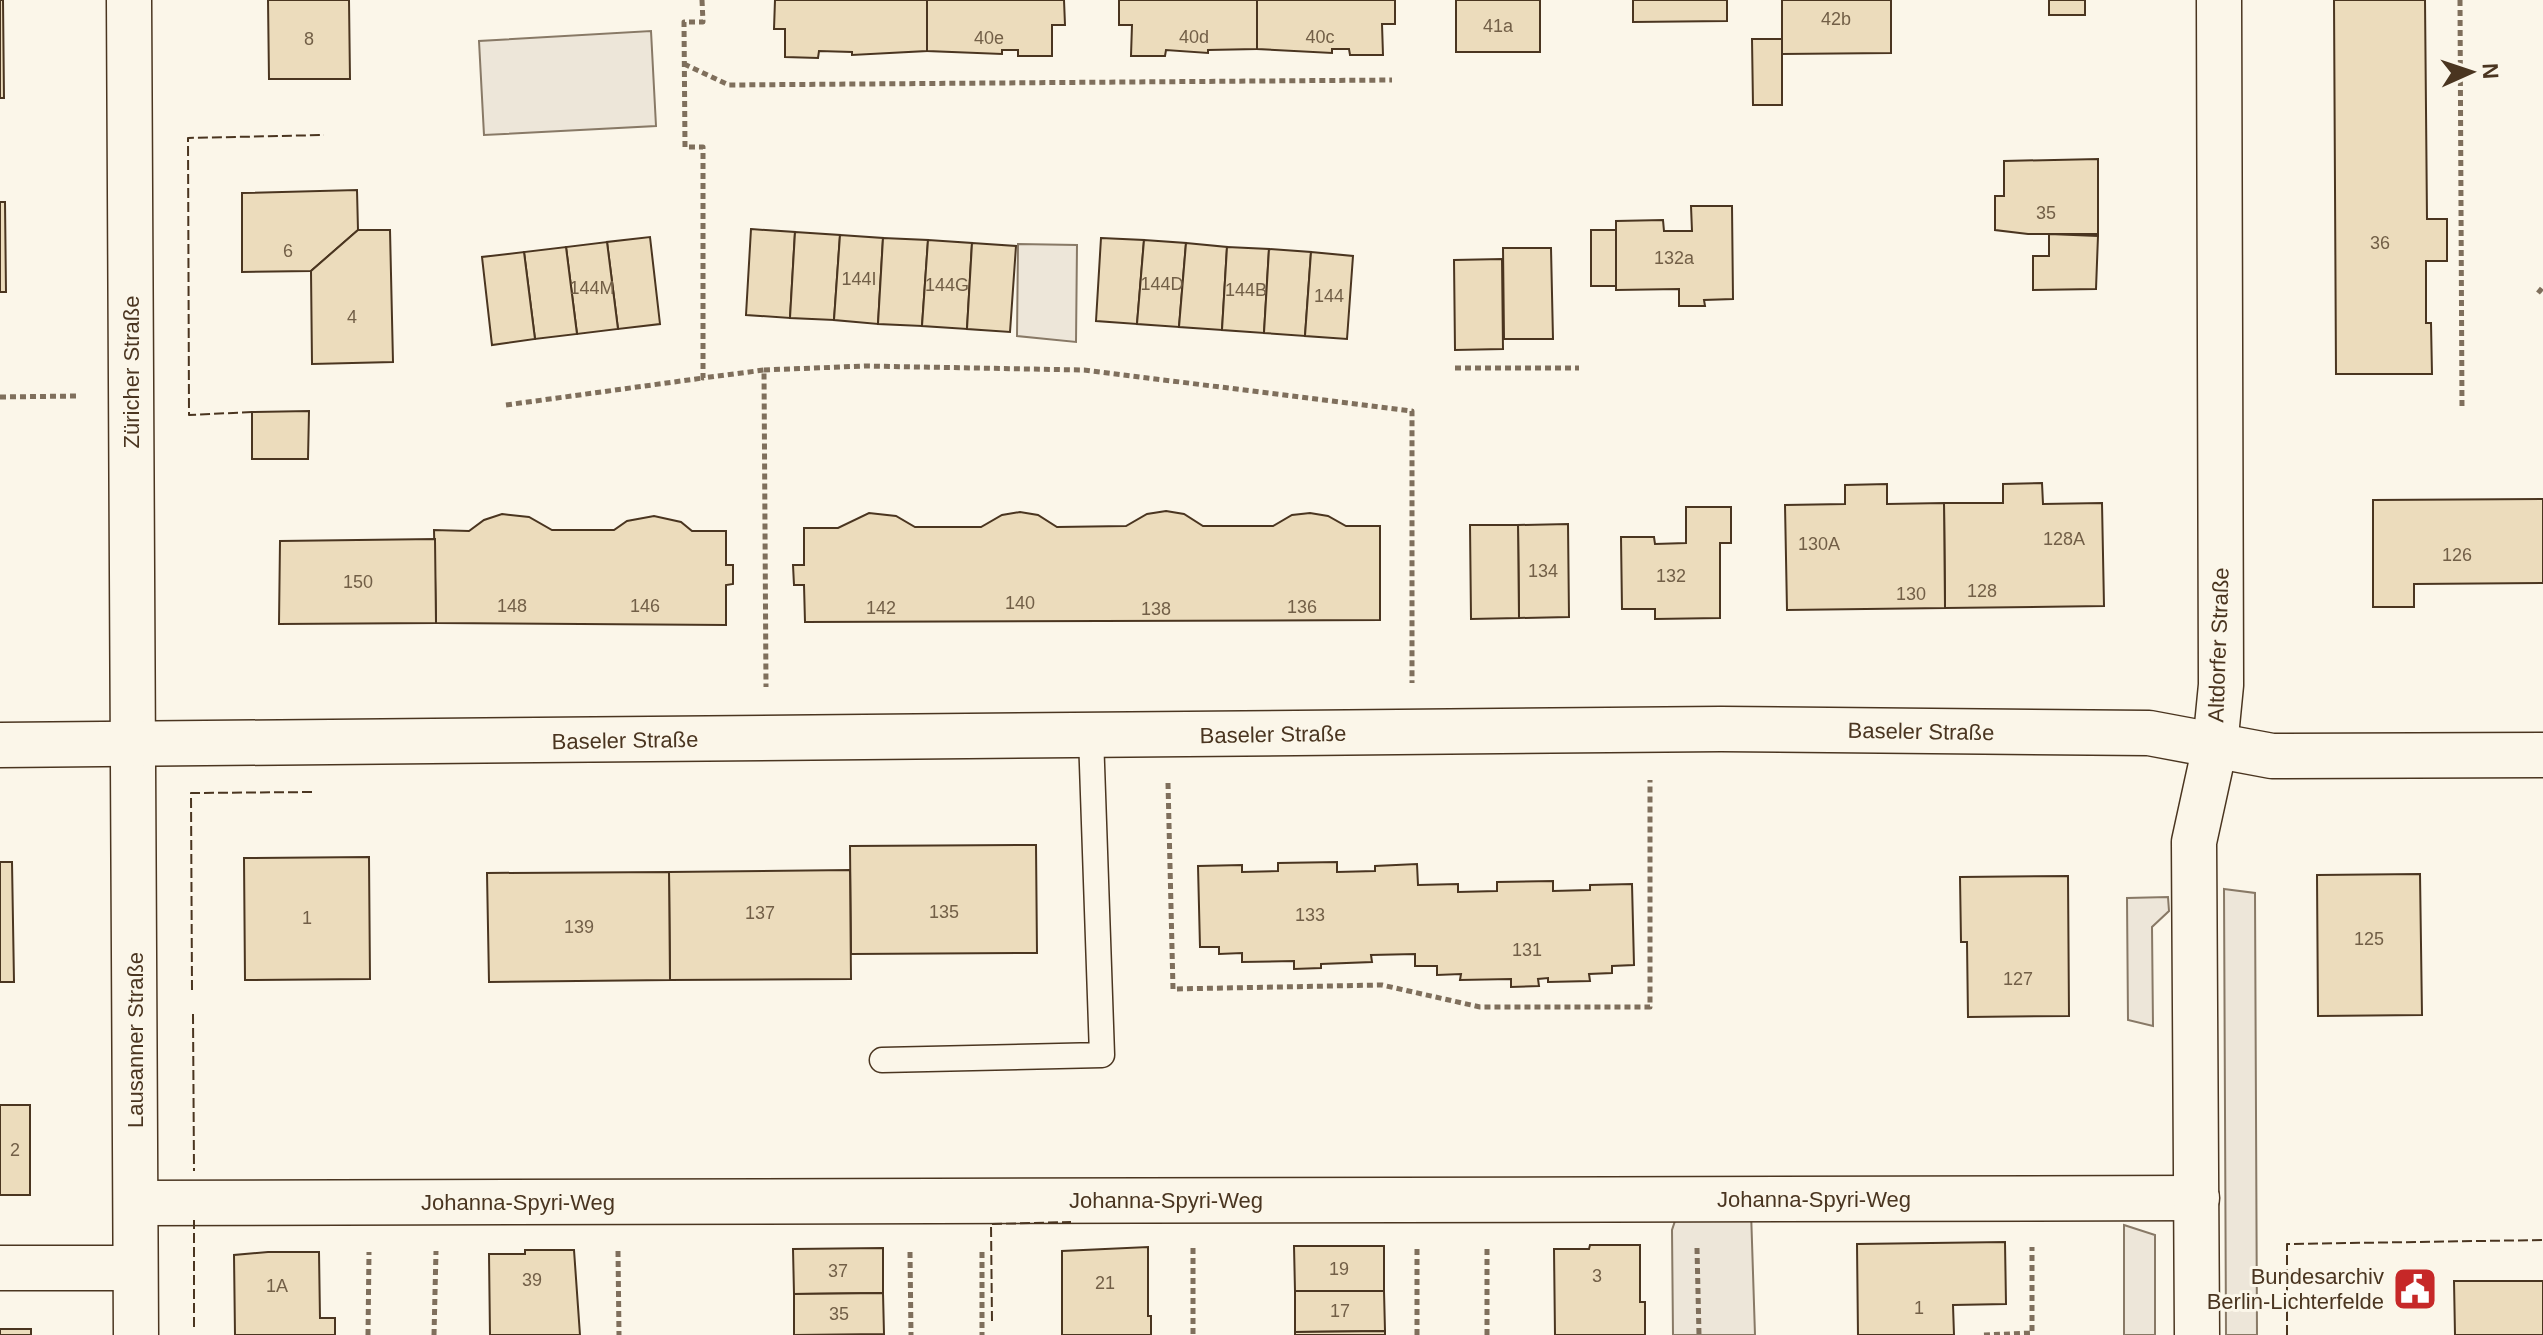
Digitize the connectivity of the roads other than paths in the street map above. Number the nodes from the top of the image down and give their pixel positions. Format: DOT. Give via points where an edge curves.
graph roads {
  1 [pos="129,0"];
  2 [pos="2219,0"];
  3 [pos="1091,736"];
  4 [pos="0,745"];
  5 [pos="133,745"];
  6 [pos="2215,746"];
  7 [pos="2543,755"];
  8 [pos="882,1060"];
  9 [pos="2197,1198"];
  10 [pos="136,1203"];
  11 [pos="0,1268"];
  12 [pos="135,1268"];
  13 [pos="136,1335"];
  14 [pos="2197,1335"];
  1 -- 5 [label="street, Züricher Straße"];
  2 -- 6 [label="street, Altdorfer Straße" via="2221,685"];
  3 -- 5 [label="street, Baseler Straße"];
  3 -- 6 [label="street, Baseler Straße" via="1769,729 2149,733"];
  3 -- 8 [label="lane" via="1102,1055"];
  4 -- 5 [label="street, Baseler Straße"];
  5 -- 10 [label="street, Lausanner Straße"];
  6 -- 7 [label="street, Baseler Straße" via="2272,756"];
  6 -- 9 [label="street, Altdorfer Straße" via="2194,842"];
  9 -- 10 [label="street, Johanna-Spyri-Weg"];
  9 -- 14 [label="street, Altdorfer Straße"];
  10 -- 12 [label="street, Lausanner Straße"];
  11 -- 12 [label="street"];
  12 -- 13 [label="street, Lausanner Straße"];
}
